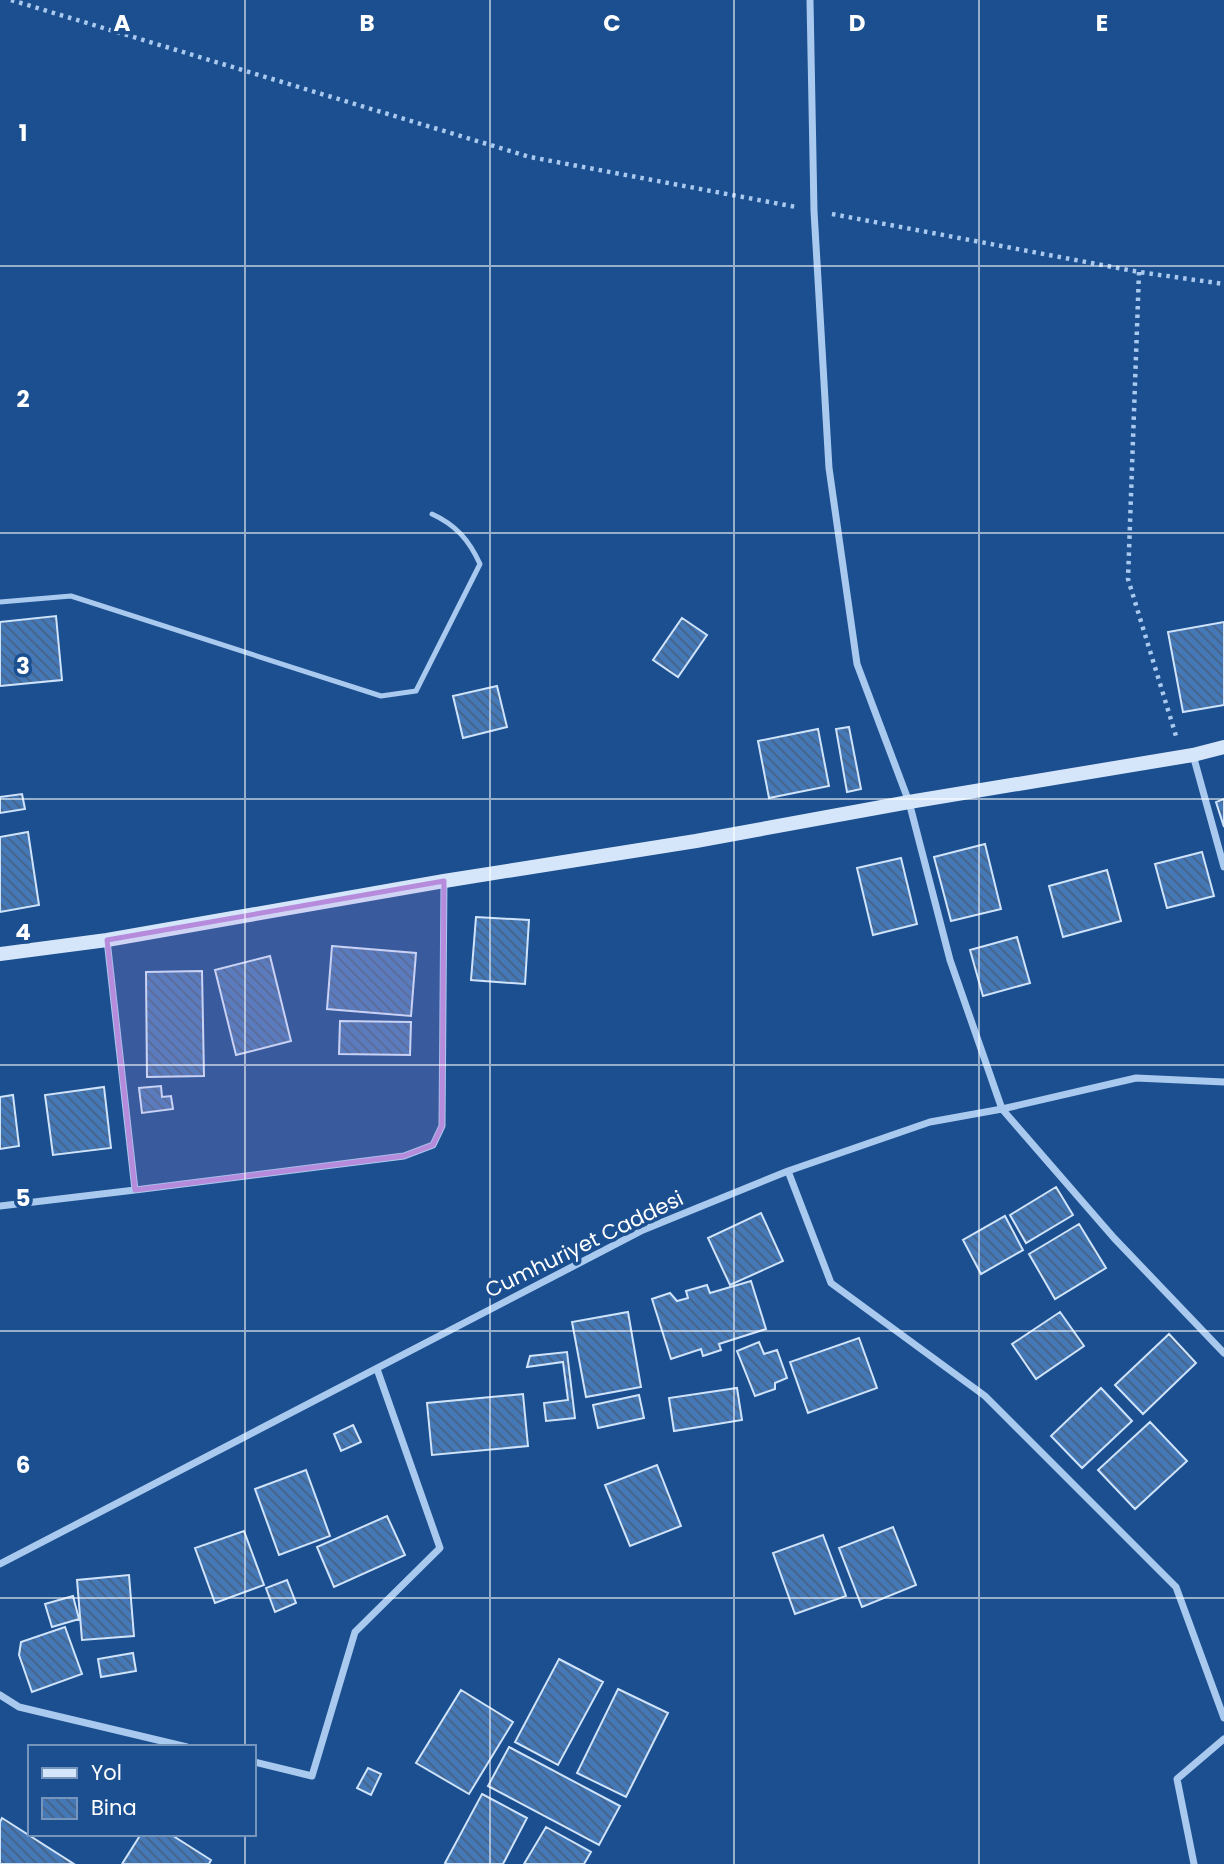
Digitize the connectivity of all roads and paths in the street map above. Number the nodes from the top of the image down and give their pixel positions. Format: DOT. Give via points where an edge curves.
graph roads {
  1 [pos="11,0"];
  2 [pos="810,0"];
  3 [pos="814,211"];
  4 [pos="1139,272"];
  5 [pos="1224,284"];
  6 [pos="432,514"];
  7 [pos="0,602"];
  8 [pos="1224,747"];
  9 [pos="1194,755"];
  10 [pos="909,802"];
  11 [pos="1224,867"];
  12 [pos="444,881"];
  13 [pos="107,940"];
  14 [pos="0,954"];
  15 [pos="1224,1082"];
  16 [pos="1002,1109"];
  17 [pos="788,1171"];
  18 [pos="135,1191"];
  19 [pos="0,1206"];
  20 [pos="1224,1353"];
  21 [pos="377,1368"];
  22 [pos="0,1564"];
  23 [pos="0,1695"];
  24 [pos="1224,1718"];
  25 [pos="1224,1739"];
  26 [pos="179,1745"];
  27 [pos="256,1762"];
  28 [pos="1194,1864"];
  1 -- 3 [label="path" via="530,158"];
  2 -- 3 [label="street"];
  3 -- 4 [label="path"];
  3 -- 10 [label="street" via="829,468 857,664"];
  4 -- 5 [label="path"];
  4 -- 9 [label="path" via="1128,579 1176,736"];
  6 -- 7 [label="lane" via="452,522 472,545 480,564 416,691 381,696 71,596"];
  8 -- 9 [label="street"];
  9 -- 10 [label="street"];
  9 -- 11 [label="street"];
  10 -- 12 [label="street"];
  10 -- 16 [label="street" via="950,960"];
  12 -- 13 [label="street"];
  12 -- 18 [label="street" via="442,1126 433,1145 404,1156"];
  13 -- 14 [label="street"];
  13 -- 18 [label="street"];
  15 -- 16 [label="street, Cumhuriyet Caddesi" via="1136,1078"];
  16 -- 17 [label="street, Cumhuriyet Caddesi" via="930,1122"];
  16 -- 20 [label="street" via="1114,1238"];
  17 -- 21 [label="street, Cumhuriyet Caddesi" via="643,1230"];
  17 -- 24 [label="street" via="831,1283 985,1396 1176,1587"];
  18 -- 19 [label="street"];
  21 -- 22 [label="street, Cumhuriyet Caddesi"];
  21 -- 27 [label="street" via="440,1548 355,1632 312,1776"];
  23 -- 26 [label="street" via="19,1707"];
  25 -- 28 [label="street" via="1177,1779"];
}
